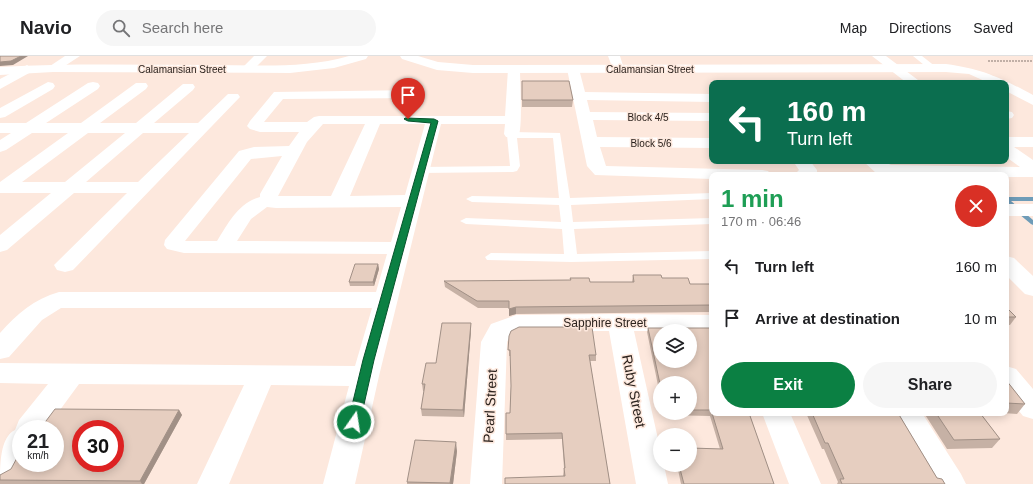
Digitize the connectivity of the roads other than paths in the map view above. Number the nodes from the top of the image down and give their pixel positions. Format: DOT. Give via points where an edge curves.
graph roads {
  1 [pos="74,56"];
  2 [pos="261,56"];
  3 [pos="362,56"];
  4 [pos="406,56"];
  5 [pos="614,56"];
  6 [pos="878,56"];
  7 [pos="917,56"];
  8 [pos="932,67"];
  9 [pos="53,68"];
  10 [pos="895,68"];
  11 [pos="27,69"];
  12 [pos="247,69"];
  13 [pos="514,69"];
  14 [pos="573,69"];
  15 [pos="618,69"];
  16 [pos="0,71"];
  17 [pos="911,80"];
  18 [pos="994,80"];
  19 [pos="0,85"];
  20 [pos="48,86"];
  21 [pos="93,86"];
  22 [pos="141,86"];
  23 [pos="188,87"];
  24 [pos="1009,88"];
  25 [pos="325,95"];
  26 [pos="579,96"];
  27 [pos="233,97"];
  28 [pos="709,98"];
  29 [pos="1033,101"];
  30 [pos="0,114"];
  31 [pos="584,116"];
  32 [pos="709,117"];
  33 [pos="375,119"];
  34 [pos="408,119"];
  35 [pos="434,121"];
  36 [pos="315,124"];
  37 [pos="0,128"];
  38 [pos="28,128"];
  39 [pos="84,128"];
  40 [pos="139,128"];
  41 [pos="202,128"];
  42 [pos="513,128"];
  43 [pos="591,142"];
  44 [pos="1009,142"];
  45 [pos="1033,142"];
  46 [pos="709,143"];
  47 [pos="0,147"];
  48 [pos="294,151"];
  49 [pos="1009,151"];
  50 [pos="876,164"];
  51 [pos="1033,168"];
  52 [pos="421,170"];
  53 [pos="1033,172"];
  54 [pos="709,174"];
  55 [pos="143,187"];
  56 [pos="2,188"];
  57 [pos="68,188"];
  58 [pos="709,196"];
  59 [pos="472,199"];
  60 [pos="269,200"];
  61 [pos="338,201"];
  62 [pos="412,201"];
  63 [pos="565,202"];
  64 [pos="709,221"];
  65 [pos="466,222"];
  66 [pos="568,226"];
  67 [pos="0,246"];
  68 [pos="223,247"];
  69 [pos="399,248"];
  70 [pos="709,255"];
  71 [pos="492,257"];
  72 [pos="571,258"];
  73 [pos="65,265"];
  74 [pos="1009,267"];
  75 [pos="1033,289"];
  76 [pos="385,300"];
  77 [pos="620,322"];
  78 [pos="709,323"];
  79 [pos="500,330"];
  80 [pos="0,350"];
  81 [pos="0,373"];
  82 [pos="71,374"];
  83 [pos="262,375"];
  84 [pos="365,376"];
  85 [pos="1009,380"];
  86 [pos="1033,408"];
  87 [pos="777,416"];
  88 [pos="908,416"];
  89 [pos="36,420"];
  90 [pos="12,452"];
  91 [pos="0,468"];
  92 [pos="213,484"];
  93 [pos="339,484"];
  94 [pos="486,484"];
  95 [pos="652,484"];
  96 [pos="805,484"];
  97 [pos="950,484"];
  1 -- 9 [label="street"];
  2 -- 12 [label="street"];
  3 -- 12 [label="street, Calamansian Street" via="311,68"];
  4 -- 13 [label="street, Calamansian Street" via="455,69"];
  5 -- 15 [label="street"];
  6 -- 10 [label="street"];
  7 -- 8 [label="lane"];
  8 -- 10 [label="street, Calamansian Street"];
  8 -- 18 [label="street, Calamansian Street" via="971,71"];
  9 -- 11 [label="street, Calamansian Street"];
  9 -- 12 [label="street, Calamansian Street"];
  10 -- 15 [label="street, Calamansian Street"];
  10 -- 17 [label="street"];
  11 -- 16 [label="street, Calamansian Street"];
  11 -- 19 [label="street"];
  13 -- 14 [label="street, Calamansian Street"];
  13 -- 42 [label="street"];
  14 -- 15 [label="street, Calamansian Street"];
  14 -- 26 [label="street"];
  20 -- 30 [label="street"];
  21 -- 38 [label="street"];
  22 -- 39 [label="street"];
  23 -- 40 [label="street"];
  24 -- 29 [label="street"];
  25 -- 34 [label="street" via="418,90"];
  25 -- 36 [label="street" via="314,114"];
  25 -- 36 [label="street" via="280,95 255,126"];
  26 -- 28 [label="street"];
  26 -- 31 [label="street"];
  27 -- 41 [label="street"];
  31 -- 32 [label="street, Block 4/5"];
  31 -- 43 [label="street"];
  33 -- 34 [label="street"];
  33 -- 36 [label="street"];
  33 -- 61 [label="street"];
  34 -- 35 [label="street"];
  35 -- 42 [label="street"];
  35 -- 52 [label="street"];
  36 -- 48 [label="street"];
  37 -- 38 [label="street"];
  38 -- 39 [label="street"];
  38 -- 47 [label="street"];
  39 -- 40 [label="street"];
  39 -- 56 [label="street"];
  40 -- 41 [label="street"];
  40 -- 57 [label="street"];
  41 -- 55 [label="street"];
  42 -- 52 [label="lane" via="513,169"];
  42 -- 63 [label="lane" via="557,135"];
  43 -- 46 [label="street, Block 5/6"];
  43 -- 54 [label="street" via="596,166 601,171"];
  44 -- 45 [label="street"];
  48 -- 60 [label="street" via="269,194"];
  48 -- 68 [label="street" via="254,152 245,155 173,243 184,247"];
  49 -- 51 [label="street"];
  50 -- 53 [label="street" via="882,169 891,170"];
  52 -- 62 [label="street"];
  55 -- 57 [label="street"];
  55 -- 73 [label="street"];
  56 -- 57 [label="street"];
  57 -- 67 [label="street"];
  58 -- 63 [label="lane"];
  59 -- 63 [label="lane"];
  60 -- 61 [label="street"];
  60 -- 68 [label="street" via="258,202 249,209"];
  61 -- 62 [label="street"];
  62 -- 69 [label="street"];
  63 -- 66 [label="lane"];
  64 -- 66 [label="lane"];
  65 -- 66 [label="lane"];
  66 -- 72 [label="lane"];
  68 -- 69 [label="street"];
  69 -- 76 [label="street"];
  70 -- 72 [label="lane"];
  71 -- 72 [label="lane"];
  74 -- 75 [label="street"];
  76 -- 80 [label="street" via="59,300 39,309"];
  76 -- 84 [label="street"];
  77 -- 78 [label="street, Sapphire Street"];
  77 -- 79 [label="street, Sapphire Street" via="516,323"];
  77 -- 95 [label="street, Ruby Street"];
  79 -- 94 [label="street, Pearl Street" via="494,342"];
  81 -- 82 [label="street"];
  82 -- 83 [label="street"];
  82 -- 89 [label="street"];
  83 -- 84 [label="street"];
  83 -- 92 [label="street"];
  84 -- 93 [label="street"];
  85 -- 86 [label="street"];
  87 -- 96 [label="street"];
  88 -- 97 [label="street"];
  90 -- 91 [label="street"];
}
